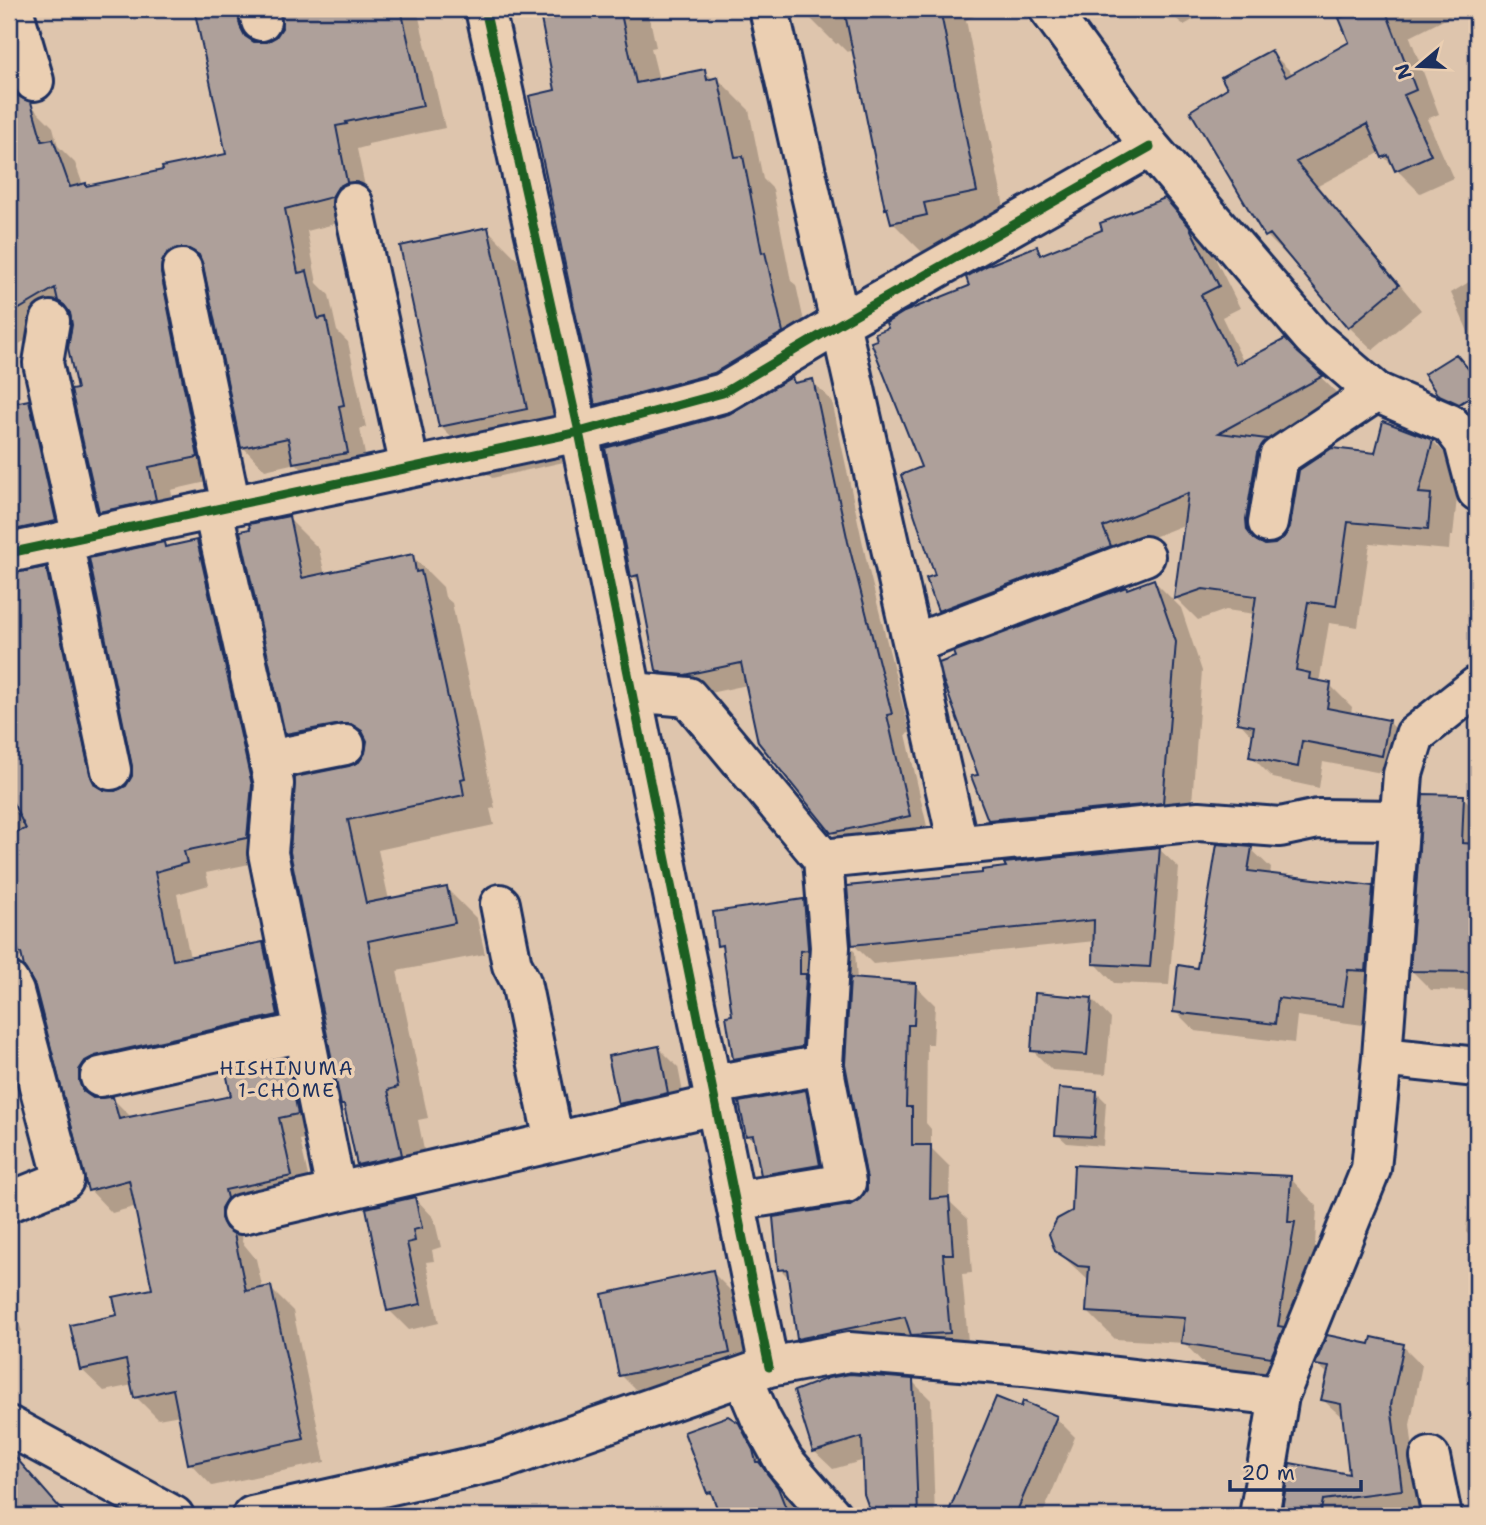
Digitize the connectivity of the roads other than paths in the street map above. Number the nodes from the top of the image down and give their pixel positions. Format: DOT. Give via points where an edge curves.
graph roads {
  1 [pos="13,9"];
  2 [pos="485,9"];
  3 [pos="769,9"];
  4 [pos="1049,9"];
  5 [pos="34,81"];
  6 [pos="1150,147"];
  7 [pos="352,203"];
  8 [pos="182,269"];
  9 [pos="50,321"];
  10 [pos="839,324"];
  11 [pos="1377,392"];
  12 [pos="1464,421"];
  13 [pos="579,432"];
  14 [pos="410,468"];
  15 [pos="1477,491"];
  16 [pos="222,508"];
  17 [pos="1268,523"];
  18 [pos="73,539"];
  19 [pos="9,553"];
  20 [pos="1145,556"];
  21 [pos="913,644"];
  22 [pos="1477,686"];
  23 [pos="632,692"];
  24 [pos="345,745"];
  25 [pos="269,760"];
  26 [pos="111,770"];
  27 [pos="1400,821"];
  28 [pos="958,844"];
  29 [pos="823,859"];
  30 [pos="500,904"];
  31 [pos="9,982"];
  32 [pos="304,1032"];
  33 [pos="1382,1057"];
  34 [pos="823,1065"];
  35 [pos="1477,1066"];
  36 [pos="100,1077"];
  37 [pos="713,1095"];
  38 [pos="554,1142"];
  39 [pos="336,1191"];
  40 [pos="735,1201"];
  41 [pos="9,1202"];
  42 [pos="242,1214"];
  43 [pos="756,1372"];
  44 [pos="1279,1396"];
  45 [pos="9,1426"];
  46 [pos="1430,1457"];
  47 [pos="174,1516"];
  48 [pos="251,1516"];
  49 [pos="832,1516"];
  50 [pos="1259,1516"];
  51 [pos="1442,1516"];
  1 -- 5 [label="street"];
  2 -- 13 [label="street"];
  3 -- 10 [label="street"];
  4 -- 6 [label="street"];
  6 -- 10 [label="street"];
  6 -- 11 [label="street" via="1312,337"];
  7 -- 14 [label="street"];
  8 -- 16 [label="street"];
  9 -- 18 [label="street" via="43,363"];
  10 -- 13 [label="street" via="723,393"];
  10 -- 21 [label="street"];
  11 -- 12 [label="street"];
  11 -- 17 [label="street" via="1279,457"];
  12 -- 15 [label="street" via="1464,442"];
  13 -- 14 [label="street"];
  13 -- 23 [label="street"];
  14 -- 16 [label="street"];
  16 -- 18 [label="street"];
  16 -- 25 [label="street"];
  18 -- 19 [label="street"];
  18 -- 26 [label="street"];
  20 -- 21 [label="street"];
  21 -- 28 [label="street"];
  22 -- 27 [label="street" via="1415,735 1403,774"];
  23 -- 29 [label="street" via="688,697"];
  23 -- 37 [label="street"];
  24 -- 25 [label="street"];
  25 -- 32 [label="street" via="274,784 268,853"];
  27 -- 28 [label="street" via="1318,818 1280,827 1199,821"];
  27 -- 33 [label="street"];
  28 -- 29 [label="street"];
  29 -- 34 [label="street" via="830,947"];
  30 -- 38 [label="street"];
  31 -- 41 [label="street" via="64,1180"];
  32 -- 36 [label="street"];
  32 -- 39 [label="street"];
  33 -- 35 [label="street"];
  33 -- 44 [label="street" via="1371,1170"];
  34 -- 37 [label="street"];
  34 -- 40 [label="street" via="846,1183"];
  37 -- 38 [label="street"];
  37 -- 40 [label="street"];
  38 -- 39 [label="street"];
  39 -- 42 [label="street"];
  40 -- 43 [label="street"];
  43 -- 44 [label="street" via="849,1352 1023,1366"];
  43 -- 48 [label="street" via="499,1461"];
  43 -- 49 [label="street" via="760,1417 784,1461"];
  44 -- 50 [label="street"];
  45 -- 47 [label="street"];
  46 -- 51 [label="street"];
}
